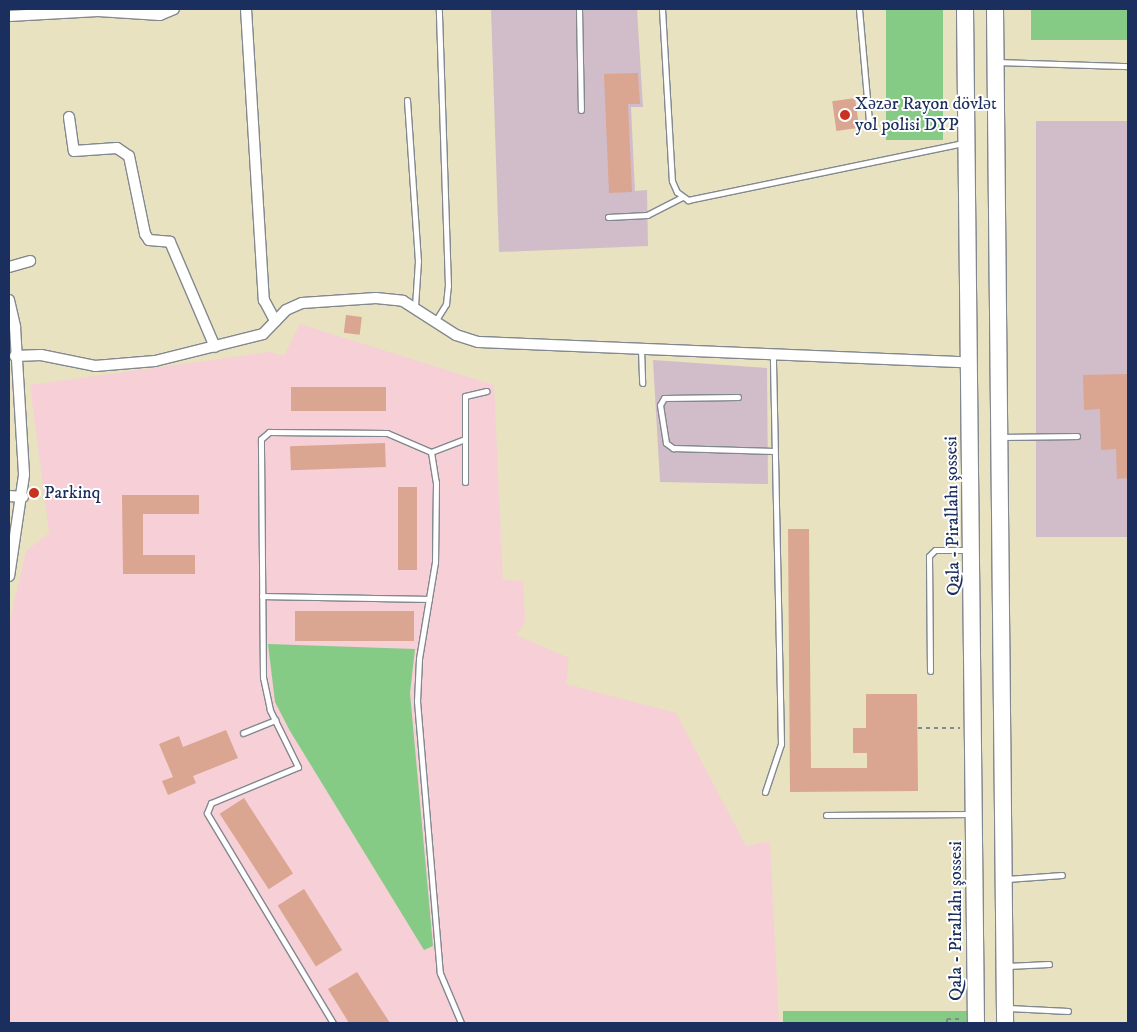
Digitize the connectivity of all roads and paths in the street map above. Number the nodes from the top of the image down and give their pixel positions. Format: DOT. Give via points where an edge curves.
graph roads {
  1 [pos="174,9"];
  2 [pos="246,9"];
  3 [pos="439,9"];
  4 [pos="579,9"];
  5 [pos="662,9"];
  6 [pos="858,9"];
  7 [pos="965,9"];
  8 [pos="995,9"];
  9 [pos="9,16"];
  10 [pos="995,62"];
  11 [pos="1128,66"];
  12 [pos="407,100"];
  13 [pos="581,110"];
  14 [pos="69,116"];
  15 [pos="869,121"];
  16 [pos="969,142"];
  17 [pos="682,197"];
  18 [pos="608,217"];
  19 [pos="30,261"];
  20 [pos="9,266"];
  21 [pos="9,300"];
  22 [pos="415,306"];
  23 [pos="436,320"];
  24 [pos="275,321"];
  25 [pos="215,347"];
  26 [pos="640,349"];
  27 [pos="774,355"];
  28 [pos="15,356"];
  29 [pos="971,363"];
  30 [pos="642,383"];
  31 [pos="486,390"];
  32 [pos="738,396"];
  33 [pos="1078,436"];
  34 [pos="999,437"];
  35 [pos="465,439"];
  36 [pos="774,451"];
  37 [pos="432,452"];
  38 [pos="465,482"];
  39 [pos="9,496"];
  40 [pos="24,497"];
  41 [pos="974,550"];
  42 [pos="9,576"];
  43 [pos="262,596"];
  44 [pos="429,599"];
  45 [pos="930,672"];
  46 [pos="275,720"];
  47 [pos="918,728"];
  48 [pos="975,728"];
  49 [pos="243,733"];
  50 [pos="765,792"];
  51 [pos="976,814"];
  52 [pos="826,815"];
  53 [pos="1062,875"];
  54 [pos="1004,879"];
  55 [pos="1049,964"];
  56 [pos="1004,966"];
  57 [pos="1068,1011"];
  58 [pos="1005,1016"];
  59 [pos="333,1023"];
  60 [pos="461,1023"];
  61 [pos="947,1023"];
  62 [pos="967,1023"];
  63 [pos="976,1023"];
  1 -- 9 [label="street" via="160,15 98,11"];
  2 -- 24 [label="street" via="264,300"];
  3 -- 23 [label="lane" via="448,286 446,304"];
  4 -- 13 [label="lane"];
  5 -- 17 [label="lane" via="672,180"];
  6 -- 15 [label="lane"];
  7 -- 16 [label="main road, Qala - Pirallahı şossesi"];
  8 -- 10 [label="main road"];
  10 -- 11 [label="lane"];
  10 -- 34 [label="main road"];
  12 -- 22 [label="lane" via="418,261"];
  14 -- 25 [label="street" via="74,151 117,148 130,156 145,234 149,240 170,242"];
  16 -- 17 [label="lane" via="694,200"];
  16 -- 29 [label="main road, Qala - Pirallahı şossesi"];
  17 -- 18 [label="lane" via="647,215"];
  19 -- 20 [label="street"];
  21 -- 28 [label="street"];
  22 -- 23 [label="street"];
  22 -- 24 [label="street" via="376,298 302,303"];
  23 -- 26 [label="street" via="456,335 478,342"];
  24 -- 25 [label="street" via="263,334"];
  25 -- 28 [label="street" via="107,366 41,354"];
  26 -- 27 [label="street"];
  26 -- 30 [label="lane"];
  27 -- 29 [label="street"];
  27 -- 36 [label="lane"];
  28 -- 40 [label="street"];
  29 -- 41 [label="main road, Qala - Pirallahı şossesi"];
  31 -- 35 [label="lane" via="465,396"];
  32 -- 36 [label="lane" via="664,398 660,405 666,443 673,448"];
  33 -- 34 [label="lane"];
  34 -- 54 [label="main road"];
  35 -- 37 [label="lane"];
  35 -- 38 [label="lane"];
  36 -- 50 [label="lane" via="781,744"];
  37 -- 43 [label="lane" via="387,433 265,434"];
  37 -- 44 [label="lane" via="436,540"];
  39 -- 40 [label="street"];
  40 -- 42 [label="street"];
  41 -- 45 [label="lane" via="935,550 929,556"];
  41 -- 48 [label="main road, Qala - Pirallahı şossesi"];
  43 -- 44 [label="lane"];
  43 -- 46 [label="lane" via="263,678"];
  44 -- 60 [label="lane" via="417,701 440,973"];
  46 -- 49 [label="lane"];
  46 -- 59 [label="lane" via="298,767 211,803 207,813"];
  47 -- 48 [label="path"];
  48 -- 51 [label="main road, Qala - Pirallahı şossesi"];
  51 -- 52 [label="lane"];
  51 -- 63 [label="main road, Qala - Pirallahı şossesi"];
  53 -- 54 [label="lane"];
  54 -- 56 [label="main road"];
  55 -- 56 [label="lane"];
  56 -- 58 [label="main road"];
  57 -- 58 [label="lane"];
  61 -- 62 [label="path" via="947,1019 967,1019"];
}
